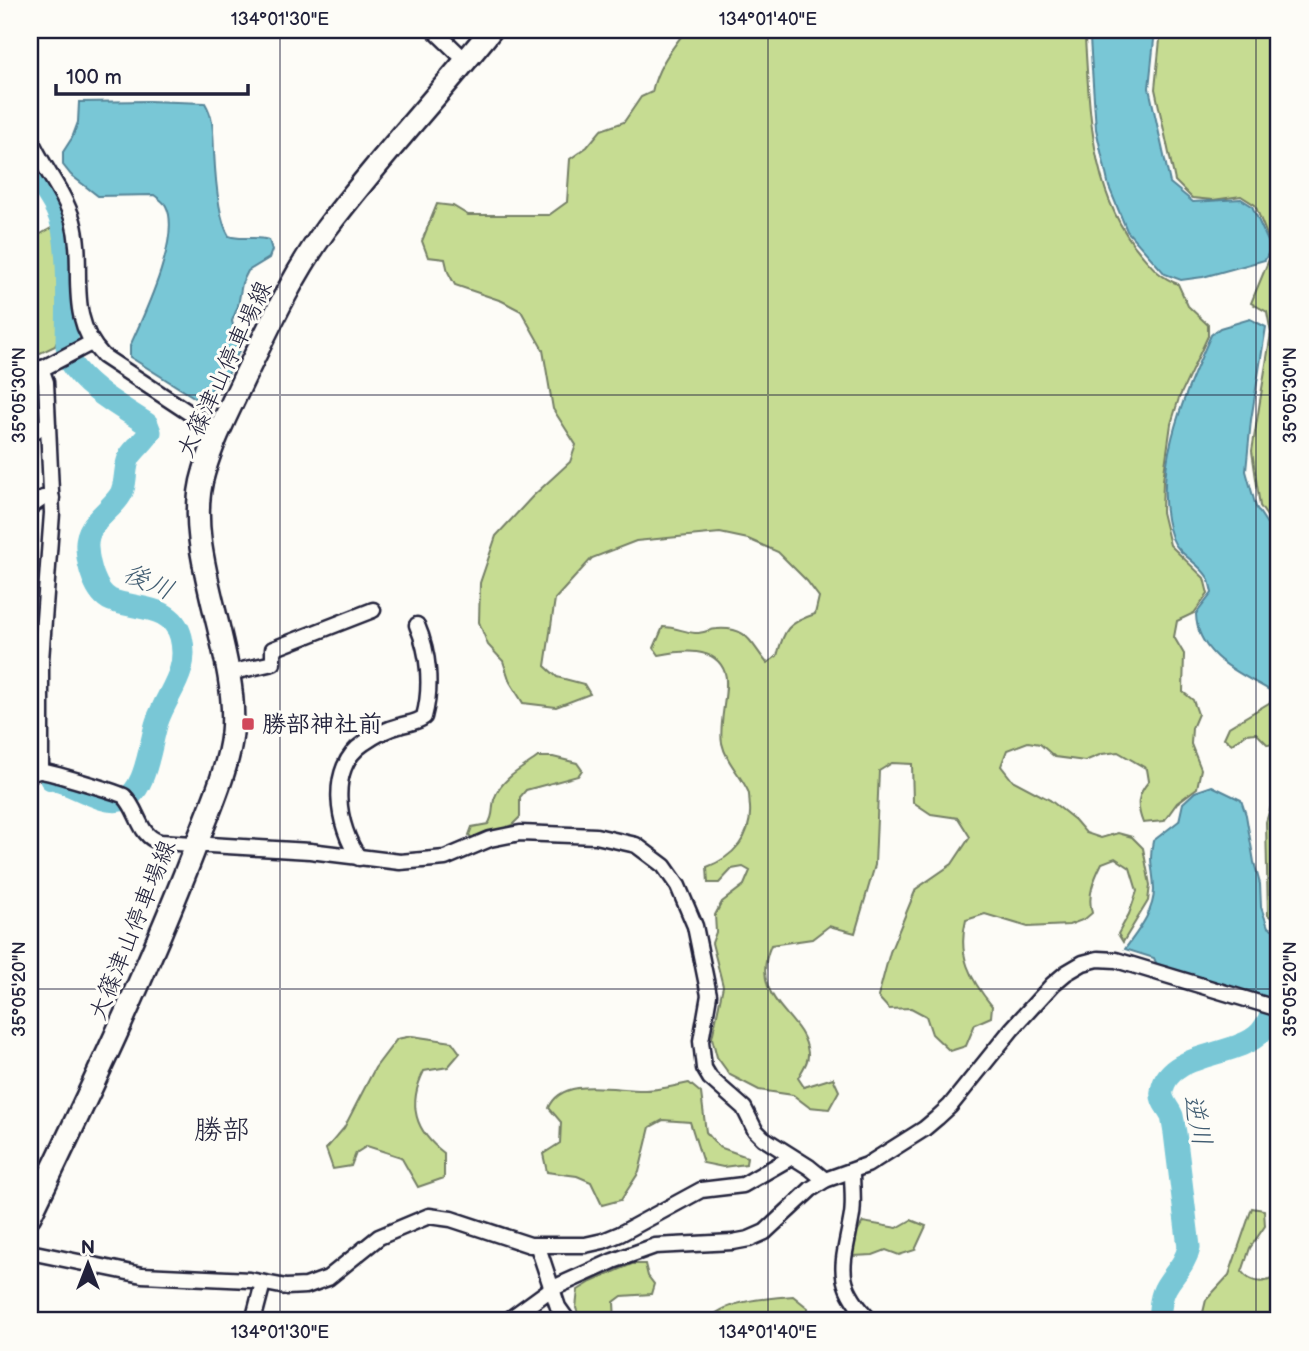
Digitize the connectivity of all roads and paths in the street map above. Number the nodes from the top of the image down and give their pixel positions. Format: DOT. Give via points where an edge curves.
graph roads {
  1 [pos="434,30"];
  2 [pos="491,30"];
  3 [pos="466,61"];
  4 [pos="30,138"];
  5 [pos="91,343"];
  6 [pos="36,372"];
  7 [pos="48,426"];
  8 [pos="220,430"];
  9 [pos="30,434"];
  10 [pos="51,498"];
  11 [pos="30,507"];
  12 [pos="373,610"];
  13 [pos="417,625"];
  14 [pos="229,673"];
  15 [pos="35,772"];
  16 [pos="196,843"];
  17 [pos="359,858"];
  18 [pos="1275,1008"];
  19 [pos="792,1157"];
  20 [pos="852,1171"];
  21 [pos="825,1180"];
  22 [pos="30,1216"];
  23 [pos="538,1247"];
  24 [pos="30,1252"];
  25 [pos="263,1283"];
  26 [pos="551,1289"];
  27 [pos="253,1321"];
  28 [pos="507,1321"];
  29 [pos="568,1321"];
  30 [pos="871,1321"];
  1 -- 3 [label="street"];
  2 -- 3 [label="main road, 大篠津山停車場線"];
  3 -- 8 [label="main road, 大篠津山停車場線" via="326,231 298,272"];
  4 -- 5 [label="street" via="73,222 80,311"];
  5 -- 6 [label="street"];
  5 -- 8 [label="street" via="103,356"];
  6 -- 7 [label="street" via="46,382"];
  7 -- 9 [label="street"];
  7 -- 10 [label="street"];
  8 -- 14 [label="main road, 大篠津山停車場線" via="203,474 198,503 202,547"];
  10 -- 11 [label="street"];
  10 -- 15 [label="street"];
  12 -- 14 [label="street" via="273,649 273,663"];
  13 -- 17 [label="street" via="426,653 429,688 424,717 363,743 345,766 340,786 340,811"];
  14 -- 16 [label="main road, 大篠津山停車場線" via="233,710 230,750"];
  15 -- 16 [label="street" via="63,775 126,800 153,840"];
  16 -- 17 [label="street"];
  16 -- 22 [label="main road, 大篠津山停車場線" via="119,1031"];
  17 -- 19 [label="street" via="400,862 444,858 490,839 520,833 615,839 636,845 664,866 678,886 698,939 709,995 701,1041 704,1068 744,1108 762,1138"];
  18 -- 20 [label="street" via="1116,960 1083,963 1053,984 937,1118 890,1152"];
  19 -- 21 [label="street"];
  19 -- 23 [label="street" via="743,1185 695,1192 603,1241"];
  20 -- 21 [label="street"];
  20 -- 30 [label="street" via="852,1215 843,1267 849,1296"];
  21 -- 26 [label="street" via="765,1232 749,1240 655,1246"];
  23 -- 25 [label="street" via="429,1216 379,1237 317,1284 286,1287"];
  23 -- 26 [label="street"];
  24 -- 25 [label="street" via="142,1275"];
  25 -- 27 [label="street"];
  26 -- 28 [label="street"];
  26 -- 29 [label="street"];
}
